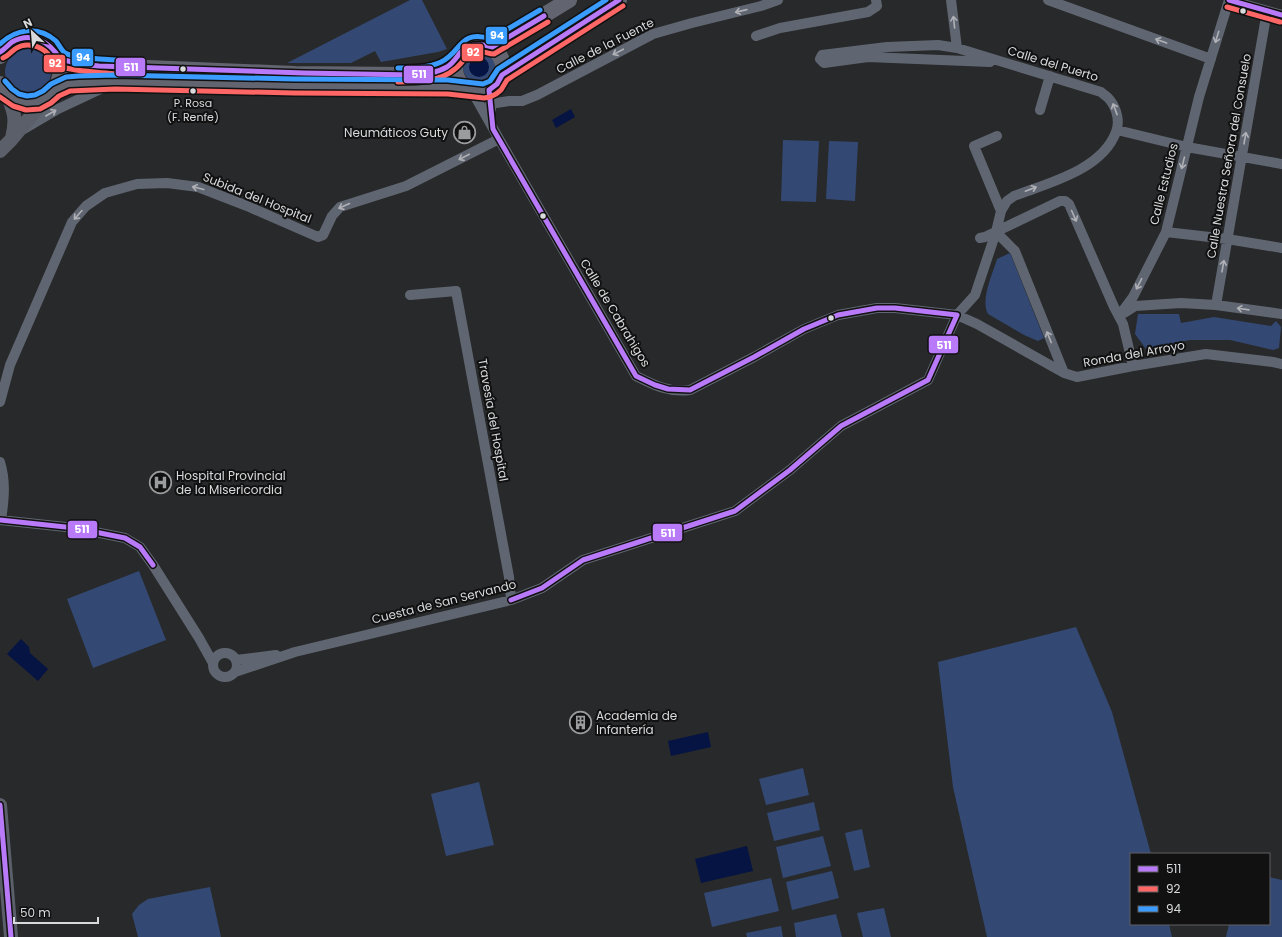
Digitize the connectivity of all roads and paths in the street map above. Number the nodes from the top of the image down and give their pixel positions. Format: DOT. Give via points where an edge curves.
graph roads {
  1 [pos="569,0"];
  2 [pos="619,0"];
  3 [pos="778,0"];
  4 [pos="876,0"];
  5 [pos="951,0"];
  6 [pos="1048,0"];
  7 [pos="1233,1"];
  8 [pos="1255,4"];
  9 [pos="1267,11"];
  10 [pos="1282,15"];
  11 [pos="756,36"];
  12 [pos="492,47"];
  13 [pos="957,48"];
  14 [pos="1,53"];
  15 [pos="457,58"];
  16 [pos="60,59"];
  17 [pos="1211,59"];
  18 [pos="1025,69"];
  19 [pos="502,75"];
  20 [pos="1050,76"];
  21 [pos="115,82"];
  22 [pos="2,88"];
  23 [pos="470,90"];
  24 [pos="51,94"];
  25 [pos="490,97"];
  26 [pos="1040,110"];
  27 [pos="493,129"];
  28 [pos="1117,130"];
  29 [pos="14,136"];
  30 [pos="997,136"];
  31 [pos="499,139"];
  32 [pos="1187,147"];
  33 [pos="0,151"];
  34 [pos="1242,157"];
  35 [pos="1282,164"];
  36 [pos="1001,211"];
  37 [pos="996,232"];
  38 [pos="1166,232"];
  39 [pos="980,238"];
  40 [pos="1227,239"];
  41 [pos="1282,248"];
  42 [pos="410,295"];
  43 [pos="1216,305"];
  44 [pos="1282,314"];
  45 [pos="957,315"];
  46 [pos="1119,316"];
  47 [pos="1282,364"];
  48 [pos="1133,366"];
  49 [pos="1064,373"];
  50 [pos="0,402"];
  51 [pos="0,462"];
  52 [pos="2,492"];
  53 [pos="0,520"];
  54 [pos="511,600"];
  55 [pos="199,638"];
  56 [pos="295,652"];
  57 [pos="221,654"];
  58 [pos="236,660"];
  59 [pos="213,663"];
  60 [pos="235,672"];
  61 [pos="0,805"];
  62 [pos="11,937"];
  1 -- 12 [label="main road"];
  2 -- 19 [label="main road"];
  3 -- 25 [label="street, Calle de la Fuente, one-way" via="653,34 522,101"];
  4 -- 11 [label="street" via="877,6 868,12 780,28"];
  13 -- 5 [label="street, one-way"];
  17 -- 6 [label="street, one-way"];
  7 -- 8 [label="street"];
  7 -- 17 [label="street, Calle Estudios, one-way"];
  8 -- 9 [label="street"];
  9 -- 10 [label="street"];
  34 -- 9 [label="street, Calle Nuestra Señora del Consuelo, one-way"];
  12 -- 15 [label="main road" via="486,44 471,45"];
  12 -- 19 [label="main road" via="502,59"];
  13 -- 18 [label="street, Calle del Puerto"];
  13 -- 18 [label="street, Calle del Puerto" via="938,44 887,47 822,55 820,59 824,63 868,57 990,62"];
  14 -- 16 [label="main road" via="19,39 38,39 55,50"];
  15 -- 16 [label="main road" via="447,67 402,75 295,74 99,66"];
  15 -- 23 [label="main road" via="455,65 458,79"];
  16 -- 24 [label="main road" via="60,80"];
  17 -- 32 [label="street, Calle Estudios"];
  18 -- 20 [label="street, Calle del Puerto"];
  19 -- 25 [label="main road"];
  20 -- 26 [label="street"];
  28 -- 20 [label="street, Calle del Puerto, one-way" via="1119,125 1111,100 1101,92"];
  21 -- 23 [label="main road" via="448,87"];
  21 -- 24 [label="main road" via="68,84"];
  29 -- 21 [label="street, one-way" via="58,109"];
  22 -- 24 [label="main road" via="16,100 26,102 37,102"];
  22 -- 29 [label="main road" via="16,120"];
  23 -- 25 [label="main road" via="484,91"];
  23 -- 27 [label="street, Calle de Cabrahigos"];
  24 -- 29 [label="main road"];
  25 -- 27 [label="street"];
  27 -- 31 [label="street, Calle de Cabrahigos"];
  28 -- 32 [label="street"];
  36 -- 28 [label="street, one-way" via="1014,196 1064,177 1096,160 1112,142"];
  29 -- 33 [label="main road"];
  30 -- 36 [label="street" via="974,146"];
  31 -- 45 [label="street, Calle de Cabrahigos" via="636,376 657,386 678,392 690,390 804,329 838,315 877,308 895,308"];
  31 -- 50 [label="street, Subida del Hospital, one-way" via="406,186 340,206 323,235 318,237 198,187 167,183 137,184 105,193 86,206 72,222 10,365"];
  32 -- 34 [label="street"];
  32 -- 38 [label="street, Calle Estudios, one-way"];
  34 -- 35 [label="street"];
  34 -- 40 [label="street, Calle Nuestra Señora del Consuelo"];
  36 -- 37 [label="street"];
  37 -- 39 [label="street"];
  37 -- 45 [label="street" via="975,294"];
  37 -- 46 [label="street, one-way" via="1060,201 1065,201 1069,204"];
  49 -- 37 [label="street, one-way" via="1015,251"];
  38 -- 40 [label="street"];
  38 -- 46 [label="street, Calle Estudios, one-way" via="1133,297"];
  40 -- 41 [label="street"];
  43 -- 40 [label="street, Calle Nuestra Señora del Consuelo, one-way"];
  42 -- 54 [label="street, Travesía del Hospital" via="456,291"];
  44 -- 43 [label="street, one-way"];
  43 -- 46 [label="street" via="1181,303 1135,306"];
  45 -- 49 [label="street, Ronda del Arroyo"];
  45 -- 54 [label="street, Cuesta de San Servando" via="928,380 841,426 790,470 735,511 583,560 542,588"];
  46 -- 48 [label="street"];
  47 -- 48 [label="street, Ronda del Arroyo" via="1206,354"];
  48 -- 49 [label="street, Ronda del Arroyo" via="1077,377"];
  51 -- 52 [label="street" via="3,473"];
  52 -- 53 [label="street" via="4,500"];
  53 -- 55 [label="street" via="75,528 125,538 132,542 140,547"];
  54 -- 56 [label="street, Cuesta de San Servando"];
  55 -- 57 [label="street"];
  55 -- 59 [label="street"];
  56 -- 58 [label="street"];
  56 -- 60 [label="street"];
  57 -- 58 [label="street" via="232,655"];
  57 -- 59 [label="street"];
  58 -- 60 [label="street"];
  59 -- 60 [label="street" via="213,670 223,678"];
  61 -- 62 [label="main road"];
}
